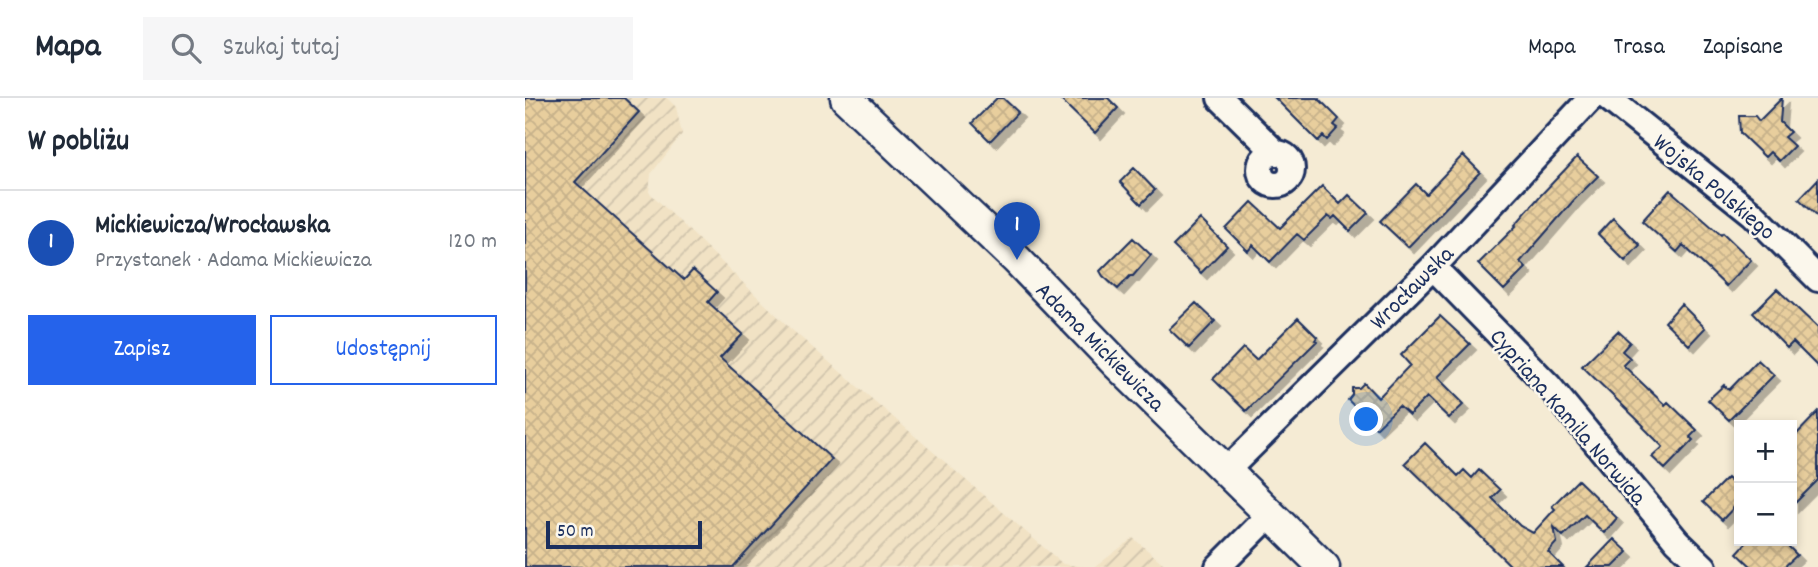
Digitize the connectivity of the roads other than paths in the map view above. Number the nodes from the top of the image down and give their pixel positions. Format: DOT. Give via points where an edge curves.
graph roads {
  1 [pos="846,98"];
  2 [pos="1220,98"];
  3 [pos="1591,98"];
  4 [pos="1608,98"];
  5 [pos="1276,153"];
  6 [pos="1433,267"];
  7 [pos="1818,279"];
  8 [pos="1226,471"];
  9 [pos="1271,514"];
  10 [pos="1217,567"];
  11 [pos="1324,567"];
  12 [pos="1704,567"];
  1 -- 8 [label="street, Adama Mickiewicza" via="1017,260"];
  2 -- 5 [label="street"];
  3 -- 6 [label="street, Wrocławska"];
  4 -- 7 [label="street, Wojska Polskiego" via="1753,214"];
  6 -- 8 [label="street, Wrocławska"];
  6 -- 12 [label="street, Cypriana Kamila Norwida" via="1549,386 1677,541"];
  8 -- 9 [label="street, Adama Mickiewicza"];
  9 -- 10 [label="street"];
  9 -- 11 [label="street, Adama Mickiewicza"];
}
